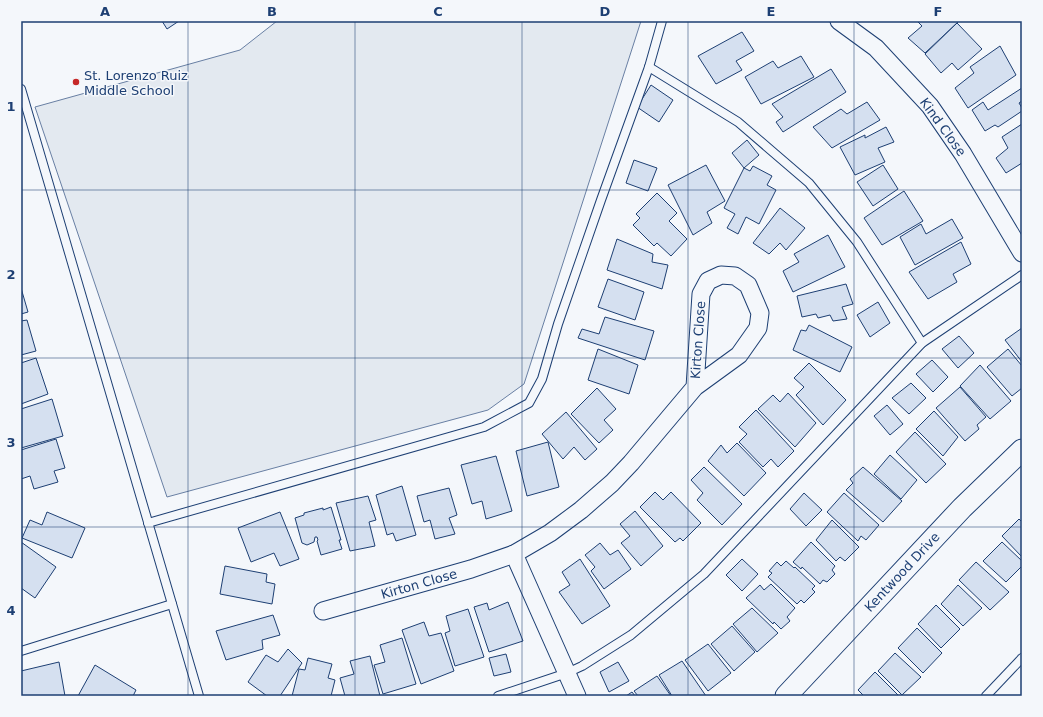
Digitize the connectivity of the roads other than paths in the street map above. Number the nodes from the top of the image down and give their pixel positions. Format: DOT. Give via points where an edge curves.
graph roads {
  1 [pos="662,21"];
  2 [pos="839,21"];
  3 [pos="649,67"];
  4 [pos="21,89"];
  5 [pos="1022,253"];
  6 [pos="1022,275"];
  7 [pos="922,343"];
  8 [pos="695,387"];
  9 [pos="1022,450"];
  10 [pos="148,523"];
  11 [pos="514,554"];
  12 [pos="172,604"];
  13 [pos="323,611"];
  14 [pos="21,651"];
  15 [pos="1022,658"];
  16 [pos="568,674"];
  17 [pos="199,696"];
  18 [pos="498,696"];
  19 [pos="577,696"];
  20 [pos="786,696"];
  21 [pos="986,696"];
  1 -- 3 [label="lane"];
  2 -- 5 [label="street, Kind Close" via="876,48 930,106 963,154"];
  3 -- 7 [label="lane" via="738,122 809,184 857,242"];
  3 -- 10 [label="lane" via="600,200 542,379 529,403 484,427"];
  4 -- 10 [label="lane"];
  6 -- 7 [label="lane"];
  7 -- 16 [label="lane" via="704,574 631,636"];
  8 -- 8 [label="street, Kirton Close" via="739,355 758,328 760,313 748,285 735,276 721,275 708,281 701,294"];
  8 -- 11 [label="street, Kirton Close" via="612,483 566,522"];
  9 -- 20 [label="street, Kentwood Drive" via="962,508"];
  10 -- 12 [label="lane"];
  11 -- 13 [label="street, Kirton Close" via="471,569"];
  11 -- 16 [label="street"];
  12 -- 14 [label="lane"];
  12 -- 17 [label="lane"];
  15 -- 21 [label="lane"];
  16 -- 18 [label="lane"];
  16 -- 19 [label="street"];
}
